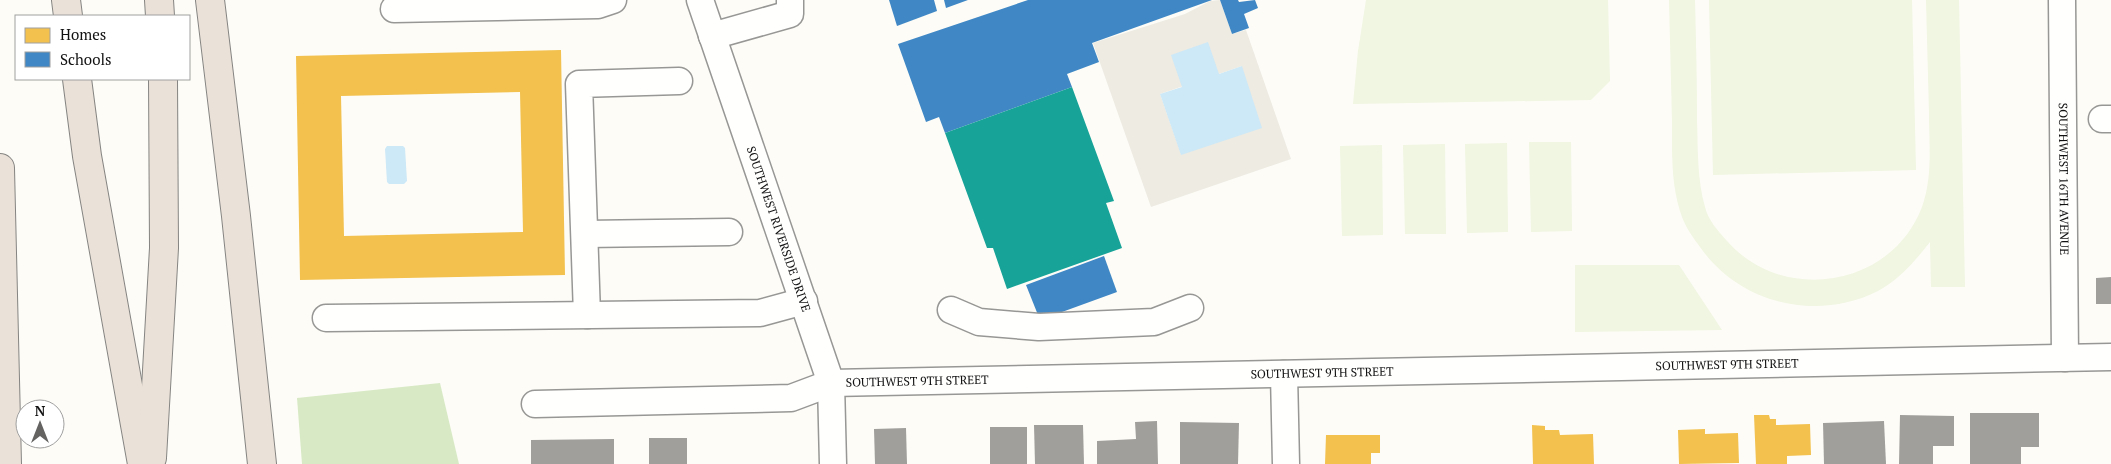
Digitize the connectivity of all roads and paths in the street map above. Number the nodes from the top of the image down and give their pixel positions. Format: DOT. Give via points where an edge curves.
graph roads {
  1 [pos="66,0"];
  2 [pos="159,0"];
  3 [pos="210,0"];
  4 [pos="613,0"];
  5 [pos="700,0"];
  6 [pos="2062,0"];
  7 [pos="790,7"];
  8 [pos="394,9"];
  9 [pos="68,15"];
  10 [pos="160,15"];
  11 [pos="712,36"];
  12 [pos="77,80"];
  13 [pos="163,80"];
  14 [pos="679,80"];
  15 [pos="0,168"];
  16 [pos="729,232"];
  17 [pos="584,234"];
  18 [pos="804,301"];
  19 [pos="1190,308"];
  20 [pos="952,310"];
  21 [pos="588,316"];
  22 [pos="326,318"];
  23 [pos="2111,357"];
  24 [pos="2065,358"];
  25 [pos="1284,374"];
  26 [pos="831,383"];
  27 [pos="535,404"];
  28 [pos="7,464"];
  29 [pos="142,464"];
  30 [pos="151,464"];
  31 [pos="262,464"];
  32 [pos="833,464"];
  33 [pos="1286,464"];
  1 -- 9 [label="highway"];
  2 -- 10 [label="highway"];
  3 -- 31 [label="highway"];
  4 -- 8 [label="street" via="598,5"];
  5 -- 11 [label="street, SOUTHWEST RIVERSIDE DRIVE"];
  6 -- 24 [label="street, SOUTHWEST 16TH AVENUE"];
  7 -- 11 [label="street"];
  11 -- 18 [label="street, SOUTHWEST RIVERSIDE DRIVE"];
  12 -- 29 [label="highway" via="89,166"];
  13 -- 30 [label="highway" via="162,295"];
  14 -- 17 [label="street" via="579,84"];
  15 -- 28 [label="highway"];
  16 -- 17 [label="street"];
  17 -- 21 [label="street"];
  18 -- 21 [label="street" via="760,313"];
  18 -- 26 [label="street, SOUTHWEST RIVERSIDE DRIVE"];
  19 -- 20 [label="street" via="1154,322 1039,327 979,322"];
  21 -- 22 [label="street"];
  23 -- 24 [label="street, SOUTHWEST 9TH STREET"];
  24 -- 25 [label="street, SOUTHWEST 9TH STREET"];
  25 -- 26 [label="street, SOUTHWEST 9TH STREET"];
  25 -- 33 [label="street"];
  26 -- 27 [label="street, SOUTHWEST 9TH STREET" via="791,398"];
  26 -- 32 [label="street, SOUTHWEST RIVERSIDE DRIVE"];
}
